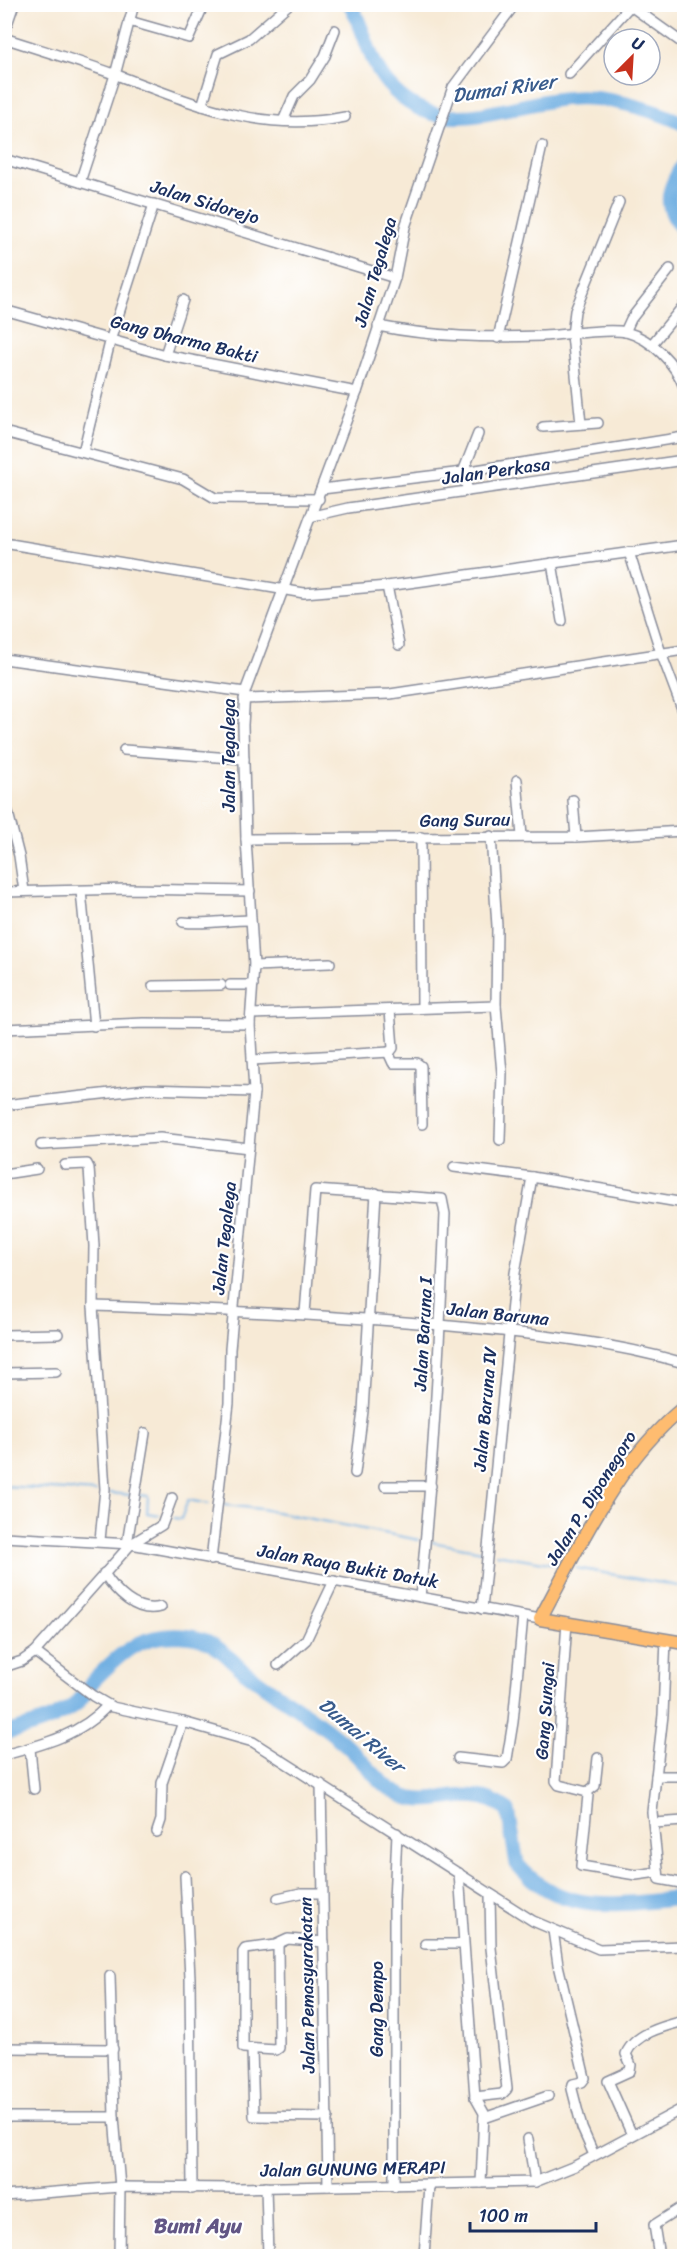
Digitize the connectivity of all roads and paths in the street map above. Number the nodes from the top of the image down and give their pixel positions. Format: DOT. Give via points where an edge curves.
graph roads {
  1 [pos="14,4"];
  2 [pos="134,4"];
  3 [pos="204,4"];
  4 [pos="289,4"];
  5 [pos="515,4"];
  6 [pos="629,5"];
  7 [pos="129,21"];
  8 [pos="335,30"];
  9 [pos="4,33"];
  10 [pos="4,38"];
  11 [pos="684,44"];
  12 [pos="569,74"];
  13 [pos="115,75"];
  14 [pos="202,106"];
  15 [pos="345,117"];
  16 [pos="283,121"];
  17 [pos="542,146"];
  18 [pos="4,159"];
  19 [pos="80,182"];
  20 [pos="619,202"];
  21 [pos="154,204"];
  22 [pos="670,269"];
  23 [pos="395,278"];
  24 [pos="183,300"];
  25 [pos="684,305"];
  26 [pos="4,310"];
  27 [pos="378,326"];
  28 [pos="625,332"];
  29 [pos="572,335"];
  30 [pos="111,338"];
  31 [pos="498,338"];
  32 [pos="652,344"];
  33 [pos="165,355"];
  34 [pos="684,387"];
  35 [pos="357,393"];
  36 [pos="598,423"];
  37 [pos="581,424"];
  38 [pos="543,426"];
  39 [pos="4,432"];
  40 [pos="478,434"];
  41 [pos="684,436"];
  42 [pos="83,452"];
  43 [pos="684,460"];
  44 [pos="463,472"];
  45 [pos="322,489"];
  46 [pos="468,491"];
  47 [pos="319,499"];
  48 [pos="313,516"];
  49 [pos="4,543"];
  50 [pos="684,545"];
  51 [pos="629,552"];
  52 [pos="552,563"];
  53 [pos="387,586"];
  54 [pos="284,590"];
  55 [pos="562,621"];
  56 [pos="399,645"];
  57 [pos="684,650"];
  58 [pos="661,653"];
  59 [pos="4,659"];
  60 [pos="244,695"];
  61 [pos="684,714"];
  62 [pos="124,750"];
  63 [pos="244,759"];
  64 [pos="517,780"];
  65 [pos="4,796"];
  66 [pos="573,800"];
  67 [pos="684,831"];
  68 [pos="491,836"];
  69 [pos="522,836"];
  70 [pos="421,837"];
  71 [pos="576,837"];
  72 [pos="246,839"];
  73 [pos="24,891"];
  74 [pos="81,891"];
  75 [pos="250,891"];
  76 [pos="4,892"];
  77 [pos="250,920"];
  78 [pos="183,922"];
  79 [pos="330,963"];
  80 [pos="254,966"];
  81 [pos="253,985"];
  82 [pos="153,986"];
  83 [pos="496,1006"];
  84 [pos="422,1008"];
  85 [pos="390,1010"];
  86 [pos="251,1019"];
  87 [pos="94,1026"];
  88 [pos="4,1029"];
  89 [pos="388,1052"];
  90 [pos="252,1060"];
  91 [pos="254,1092"];
  92 [pos="4,1105"];
  93 [pos="422,1124"];
  94 [pos="500,1140"];
  95 [pos="41,1145"];
  96 [pos="249,1148"];
  97 [pos="65,1166"];
  98 [pos="454,1167"];
  99 [pos="37,1169"];
  100 [pos="4,1174"];
  101 [pos="532,1177"];
  102 [pos="376,1193"];
  103 [pos="684,1203"];
  104 [pos="93,1306"];
  105 [pos="234,1311"];
  106 [pos="305,1313"];
  107 [pos="369,1318"];
  108 [pos="441,1325"];
  109 [pos="509,1331"];
  110 [pos="58,1334"];
  111 [pos="4,1335"];
  112 [pos="684,1363"];
  113 [pos="56,1372"];
  114 [pos="4,1373"];
  115 [pos="684,1407"];
  116 [pos="145,1433"];
  117 [pos="355,1473"];
  118 [pos="385,1486"];
  119 [pos="431,1486"];
  120 [pos="172,1498"];
  121 [pos="4,1537"];
  122 [pos="100,1540"];
  123 [pos="129,1544"];
  124 [pos="212,1560"];
  125 [pos="104,1573"];
  126 [pos="334,1581"];
  127 [pos="420,1598"];
  128 [pos="161,1607"];
  129 [pos="483,1609"];
  130 [pos="523,1616"];
  131 [pos="540,1619"];
  132 [pos="567,1622"];
  133 [pos="666,1639"];
  134 [pos="684,1642"];
  135 [pos="35,1652"];
  136 [pos="278,1665"];
  137 [pos="4,1667"];
  138 [pos="108,1705"];
  139 [pos="183,1722"];
  140 [pos="30,1749"];
  141 [pos="4,1755"];
  142 [pos="458,1758"];
  143 [pos="598,1758"];
  144 [pos="656,1776"];
  145 [pos="684,1776"];
  146 [pos="321,1784"];
  147 [pos="34,1789"];
  148 [pos="587,1792"];
  149 [pos="684,1821"];
  150 [pos="654,1823"];
  151 [pos="157,1832"];
  152 [pos="397,1833"];
  153 [pos="658,1872"];
  154 [pos="459,1873"];
  155 [pos="185,1876"];
  156 [pos="681,1883"];
  157 [pos="322,1893"];
  158 [pos="490,1895"];
  159 [pos="278,1898"];
  160 [pos="553,1930"];
  161 [pos="324,1942"];
  162 [pos="278,1944"];
  163 [pos="424,1944"];
  164 [pos="462,1944"];
  165 [pos="684,1946"];
  166 [pos="110,1976"];
  167 [pos="684,2020"];
  168 [pos="4,2048"];
  169 [pos="113,2049"];
  170 [pos="252,2050"];
  171 [pos="548,2096"];
  172 [pos="475,2097"];
  173 [pos="684,2113"];
  174 [pos="114,2116"];
  175 [pos="4,2117"];
  176 [pos="328,2117"];
  177 [pos="484,2118"];
  178 [pos="632,2134"];
  179 [pos="528,2139"];
  180 [pos="594,2155"];
  181 [pos="535,2182"];
  182 [pos="482,2183"];
  183 [pos="429,2185"];
  184 [pos="394,2186"];
  185 [pos="120,2187"];
  186 [pos="266,2187"];
  187 [pos="328,2187"];
  188 [pos="192,2189"];
  189 [pos="4,2196"];
  190 [pos="684,2206"];
  191 [pos="119,2256"];
  192 [pos="268,2256"];
  193 [pos="424,2256"];
  194 [pos="659,2256"];
  1 -- 9 [label="street"];
  2 -- 7 [label="street"];
  3 -- 7 [label="street" via="189,38"];
  4 -- 14 [label="street" via="249,39 218,54"];
  5 -- 23 [label="street, Jalan Tegalega" via="453,87 405,227"];
  6 -- 11 [label="street"];
  6 -- 12 [label="street"];
  7 -- 13 [label="street"];
  8 -- 16 [label="street" via="325,57 294,96"];
  10 -- 13 [label="street"];
  13 -- 14 [label="street"];
  13 -- 19 [label="street"];
  14 -- 16 [label="street" via="248,119"];
  15 -- 16 [label="street" via="323,122"];
  17 -- 31 [label="street"];
  18 -- 19 [label="street, Jalan Sidorejo"];
  19 -- 21 [label="street, Jalan Sidorejo"];
  20 -- 29 [label="street" via="584,285"];
  21 -- 23 [label="street, Jalan Sidorejo"];
  21 -- 30 [label="street"];
  22 -- 28 [label="street"];
  23 -- 27 [label="street, Jalan Tegalega"];
  24 -- 33 [label="street"];
  25 -- 32 [label="street"];
  26 -- 30 [label="street, Gang Dharma Bakti"];
  27 -- 31 [label="street" via="426,335"];
  27 -- 35 [label="street, Jalan Tegalega"];
  28 -- 29 [label="street"];
  28 -- 32 [label="street"];
  29 -- 31 [label="street"];
  29 -- 37 [label="street"];
  30 -- 33 [label="street, Gang Dharma Bakti"];
  30 -- 42 [label="street"];
  32 -- 34 [label="street" via="677,369"];
  33 -- 35 [label="street, Gang Dharma Bakti"];
  35 -- 45 [label="street, Jalan Tegalega"];
  36 -- 37 [label="street"];
  37 -- 38 [label="street"];
  39 -- 42 [label="street"];
  40 -- 44 [label="street"];
  41 -- 44 [label="street"];
  42 -- 47 [label="street" via="188,480 215,498"];
  43 -- 46 [label="street, Jalan Perkasa"];
  44 -- 45 [label="street"];
  44 -- 46 [label="street"];
  45 -- 47 [label="street, Jalan Tegalega"];
  46 -- 48 [label="street, Jalan Perkasa"];
  47 -- 48 [label="street, Jalan Tegalega"];
  48 -- 54 [label="street, Jalan Tegalega"];
  49 -- 54 [label="street"];
  50 -- 51 [label="street"];
  51 -- 52 [label="street"];
  51 -- 58 [label="street"];
  52 -- 53 [label="street"];
  52 -- 55 [label="street"];
  53 -- 54 [label="street" via="304,593"];
  53 -- 56 [label="street"];
  54 -- 60 [label="street, Jalan Tegalega"];
  57 -- 58 [label="street"];
  58 -- 60 [label="street" via="390,694"];
  58 -- 61 [label="street"];
  59 -- 60 [label="street"];
  60 -- 63 [label="street, Jalan Tegalega"];
  62 -- 63 [label="street"];
  63 -- 72 [label="street, Jalan Tegalega"];
  64 -- 69 [label="street"];
  65 -- 73 [label="street"];
  66 -- 71 [label="street"];
  67 -- 71 [label="street, Gang Surau"];
  68 -- 69 [label="street, Gang Surau"];
  68 -- 70 [label="street, Gang Surau"];
  68 -- 83 [label="street"];
  69 -- 71 [label="street, Gang Surau"];
  70 -- 72 [label="street, Gang Surau"];
  70 -- 84 [label="street"];
  72 -- 75 [label="street, Jalan Tegalega"];
  73 -- 74 [label="street"];
  73 -- 76 [label="street"];
  74 -- 75 [label="street"];
  74 -- 87 [label="street"];
  75 -- 77 [label="street, Jalan Tegalega"];
  77 -- 78 [label="street" via="214,920 201,925"];
  77 -- 80 [label="street, Jalan Tegalega"];
  79 -- 80 [label="street"];
  80 -- 81 [label="street, Jalan Tegalega"];
  81 -- 82 [label="street"];
  81 -- 86 [label="street, Jalan Tegalega"];
  83 -- 84 [label="street"];
  83 -- 94 [label="street" via="502,1073"];
  84 -- 85 [label="street"];
  85 -- 86 [label="street"];
  85 -- 89 [label="street" via="393,1048"];
  86 -- 87 [label="street"];
  86 -- 90 [label="street, Jalan Tegalega"];
  87 -- 88 [label="street"];
  89 -- 90 [label="street"];
  89 -- 93 [label="street" via="393,1062 421,1066"];
  90 -- 91 [label="street, Jalan Tegalega"];
  91 -- 92 [label="street" via="146,1089"];
  91 -- 96 [label="street, Jalan Tegalega"];
  95 -- 96 [label="street" via="160,1138"];
  96 -- 105 [label="street, Jalan Tegalega"];
  97 -- 104 [label="street" via="89,1166"];
  98 -- 101 [label="street"];
  99 -- 100 [label="street"];
  101 -- 103 [label="street"];
  101 -- 109 [label="street, Jalan Baruna IV" via="521,1228"];
  102 -- 106 [label="street, Jalan Baruna I" via="315,1190"];
  102 -- 107 [label="street"];
  102 -- 108 [label="street, Jalan Baruna I" via="438,1197 443,1202"];
  104 -- 105 [label="street, Jalan Baruna"];
  104 -- 122 [label="street" via="105,1489"];
  105 -- 106 [label="street, Jalan Baruna"];
  105 -- 124 [label="street, Jalan Tegalega" via="230,1392"];
  106 -- 107 [label="street, Jalan Baruna"];
  107 -- 108 [label="street, Jalan Baruna"];
  107 -- 117 [label="street"];
  108 -- 109 [label="street, Jalan Baruna"];
  108 -- 119 [label="street, Jalan Baruna I"];
  109 -- 112 [label="street, Jalan Baruna" via="576,1339"];
  109 -- 129 [label="street, Jalan Baruna IV"];
  110 -- 111 [label="street"];
  113 -- 114 [label="street"];
  115 -- 131 [label="main road, Jalan P. Diponegoro" via="653,1433 635,1456"];
  116 -- 123 [label="street"];
  118 -- 119 [label="street"];
  119 -- 127 [label="street, Jalan Baruna I"];
  120 -- 123 [label="street" via="162,1525"];
  121 -- 122 [label="street, Jalan Raya Bukit Datuk"];
  122 -- 123 [label="street, Jalan Raya Bukit Datuk"];
  123 -- 124 [label="street, Jalan Raya Bukit Datuk"];
  123 -- 125 [label="street"];
  124 -- 126 [label="street, Jalan Raya Bukit Datuk"];
  125 -- 128 [label="street" via="124,1599 151,1608"];
  125 -- 135 [label="street"];
  126 -- 127 [label="street, Jalan Raya Bukit Datuk"];
  126 -- 136 [label="street" via="306,1640"];
  127 -- 129 [label="street, Jalan Raya Bukit Datuk"];
  129 -- 130 [label="street, Jalan Raya Bukit Datuk"];
  130 -- 131 [label="street, Jalan Raya Bukit Datuk"];
  130 -- 142 [label="street" via="507,1759 503,1763"];
  131 -- 132 [label="main road, Jalan Raya Bukit Datuk"];
  132 -- 133 [label="main road, Jalan Raya Bukit Datuk"];
  132 -- 148 [label="street, Gang Sungai" via="556,1781"];
  133 -- 134 [label="main road, Jalan Raya Bukit Datuk"];
  133 -- 144 [label="street"];
  135 -- 137 [label="street"];
  135 -- 138 [label="street"];
  138 -- 139 [label="street"];
  138 -- 140 [label="street" via="68,1735"];
  139 -- 146 [label="street" via="253,1742"];
  139 -- 151 [label="street" via="162,1783"];
  140 -- 141 [label="street"];
  140 -- 147 [label="street"];
  143 -- 148 [label="street" via="595,1786"];
  144 -- 145 [label="street"];
  144 -- 150 [label="street"];
  146 -- 152 [label="street"];
  146 -- 157 [label="street, Jalan Pemasyarakatan"];
  148 -- 153 [label="street" via="581,1866 636,1875"];
  149 -- 150 [label="street"];
  150 -- 153 [label="street"];
  152 -- 154 [label="street"];
  152 -- 184 [label="street, Gang Dempo"];
  153 -- 156 [label="street" via="660,1880"];
  154 -- 158 [label="street"];
  154 -- 164 [label="street"];
  155 -- 188 [label="street"];
  157 -- 159 [label="street"];
  157 -- 161 [label="street, Jalan Pemasyarakatan"];
  158 -- 160 [label="street"];
  158 -- 172 [label="street" via="491,1948 507,2090"];
  160 -- 165 [label="street" via="599,1949"];
  160 -- 180 [label="street" via="585,2078 573,2084 572,2089"];
  161 -- 162 [label="street" via="288,1939"];
  161 -- 176 [label="street, Jalan Pemasyarakatan"];
  162 -- 170 [label="street" via="279,2048"];
  162 -- 170 [label="street" via="251,1947 243,1952 242,2040 243,2048"];
  163 -- 164 [label="street"];
  164 -- 172 [label="street"];
  166 -- 169 [label="street"];
  167 -- 178 [label="street" via="633,2042 626,2054 630,2071 608,2081"];
  168 -- 169 [label="street"];
  169 -- 174 [label="street"];
  170 -- 176 [label="street" via="254,2116"];
  171 -- 177 [label="street"];
  172 -- 177 [label="street"];
  173 -- 178 [label="street, Jalan GUNUNG MERAPI" via="680,2110"];
  174 -- 175 [label="street"];
  174 -- 185 [label="street"];
  176 -- 187 [label="street, Jalan Pemasyarakatan"];
  177 -- 182 [label="street"];
  178 -- 180 [label="street, Jalan GUNUNG MERAPI"];
  179 -- 181 [label="street"];
  180 -- 181 [label="street, Jalan GUNUNG MERAPI"];
  181 -- 182 [label="street, Jalan GUNUNG MERAPI"];
  182 -- 183 [label="street, Jalan GUNUNG MERAPI"];
  183 -- 184 [label="street, Jalan GUNUNG MERAPI"];
  183 -- 193 [label="street"];
  184 -- 187 [label="street, Jalan GUNUNG MERAPI"];
  185 -- 188 [label="street, Jalan GUNUNG MERAPI"];
  185 -- 189 [label="street, Jalan GUNUNG MERAPI"];
  185 -- 191 [label="street"];
  186 -- 187 [label="street, Jalan GUNUNG MERAPI"];
  186 -- 188 [label="street, Jalan GUNUNG MERAPI"];
  186 -- 192 [label="street"];
  190 -- 194 [label="street" via="654,2223"];
}
